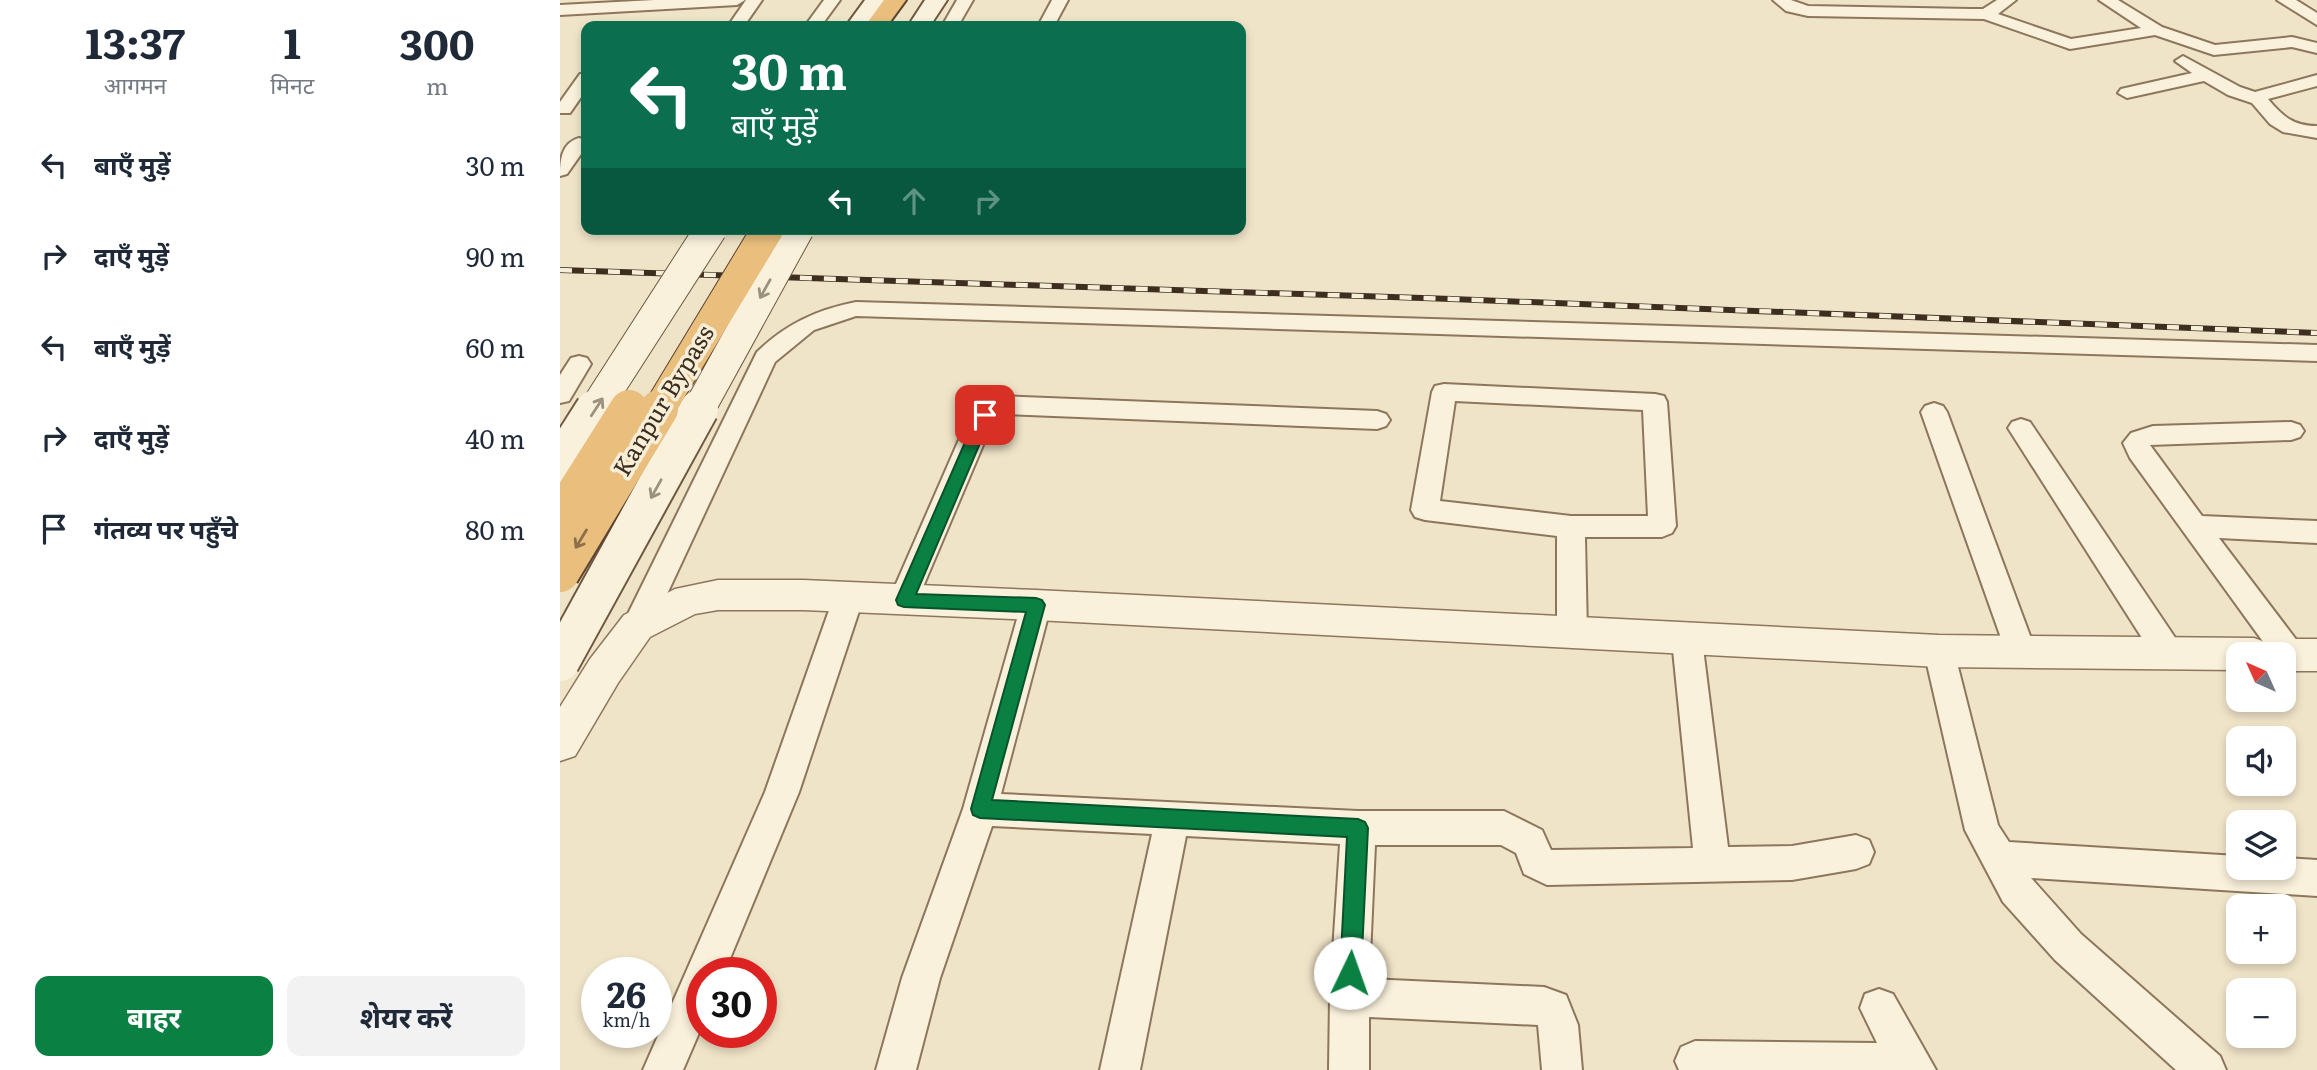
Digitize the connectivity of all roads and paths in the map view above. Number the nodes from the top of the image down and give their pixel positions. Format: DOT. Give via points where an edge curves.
graph roads {
  1 [pos="734,0"];
  2 [pos="754,0"];
  3 [pos="832,0"];
  4 [pos="876,0"];
  5 [pos="895,0"];
  6 [pos="914,0"];
  7 [pos="936,0"];
  8 [pos="965,0"];
  9 [pos="1060,0"];
  10 [pos="1781,0"];
  11 [pos="1961,0"];
  12 [pos="2008,0"];
  13 [pos="2107,0"];
  14 [pos="2285,0"];
  15 [pos="636,6"];
  16 [pos="560,10"];
  17 [pos="1979,14"];
  18 [pos="2317,20"];
  19 [pos="626,21"];
  20 [pos="739,21"];
  21 [pos="817,21"];
  22 [pos="861,21"];
  23 [pos="880,21"];
  24 [pos="899,21"];
  25 [pos="922,21"];
  26 [pos="953,21"];
  27 [pos="1049,21"];
  28 [pos="2156,30"];
  29 [pos="2317,48"];
  30 [pos="2183,61"];
  31 [pos="2207,75"];
  32 [pos="2317,80"];
  33 [pos="581,84"];
  34 [pos="2127,93"];
  35 [pos="2258,99"];
  36 [pos="581,108"];
  37 [pos="562,109"];
  38 [pos="2317,132"];
  39 [pos="575,145"];
  40 [pos="560,170"];
  41 [pos="707,235"];
  42 [pos="734,235"];
  43 [pos="764,235"];
  44 [pos="795,235"];
  45 [pos="2317,353"];
  46 [pos="579,364"];
  47 [pos="560,396"];
  48 [pos="1934,412"];
  49 [pos="1377,421"];
  50 [pos="2021,428"];
  51 [pos="2291,430"];
  52 [pos="560,464"];
  53 [pos="560,518"];
  54 [pos="2195,526"];
  55 [pos="1571,527"];
  56 [pos="2317,532"];
  57 [pos="560,573"];
  58 [pos="848,599"];
  59 [pos="904,600"];
  60 [pos="1036,605"];
  61 [pos="637,626"];
  62 [pos="1572,634"];
  63 [pos="1687,640"];
  64 [pos="2277,642"];
  65 [pos="1939,651"];
  66 [pos="2021,652"];
  67 [pos="2169,654"];
  68 [pos="2226,654"];
  69 [pos="560,662"];
  70 [pos="560,743"];
  71 [pos="980,809"];
  72 [pos="1172,820"];
  73 [pos="1358,828"];
  74 [pos="1856,852"];
  75 [pos="1999,859"];
  76 [pos="1712,864"];
  77 [pos="2317,878"];
  78 [pos="712,957"];
  79 [pos="1349,997"];
  80 [pos="1879,1008"];
  81 [pos="686,1017"];
  82 [pos="1695,1061"];
  83 [pos="1913,1067"];
  84 [pos="663,1070"];
  85 [pos="896,1070"];
  86 [pos="1120,1070"];
  87 [pos="1349,1070"];
  88 [pos="1562,1070"];
  89 [pos="2206,1070"];
  1 -- 15 [label="street"];
  2 -- 20 [label="street"];
  3 -- 21 [label="street"];
  4 -- 22 [label="main road"];
  5 -- 23 [label="highway"];
  6 -- 24 [label="highway"];
  7 -- 25 [label="main road"];
  8 -- 26 [label="street"];
  9 -- 27 [label="street"];
  10 -- 17 [label="street" via="1808,11"];
  11 -- 17 [label="street"];
  12 -- 17 [label="street"];
  13 -- 28 [label="street"];
  14 -- 18 [label="street"];
  15 -- 16 [label="street"];
  15 -- 19 [label="street"];
  17 -- 28 [label="street" via="2070,44"];
  28 -- 29 [label="street" via="2214,50 2292,42"];
  30 -- 31 [label="street"];
  31 -- 34 [label="street"];
  31 -- 35 [label="street"];
  32 -- 35 [label="street" via="2267,92"];
  33 -- 37 [label="street"];
  35 -- 38 [label="street" via="2283,126"];
  36 -- 37 [label="street"];
  39 -- 40 [label="street"];
  52 -- 41 [label="main road, one-way, bridge"];
  42 -- 53 [label="highway, Kanpur Bypass, bridge"];
  43 -- 57 [label="highway, Kanpur Bypass, one-way, bridge"];
  44 -- 69 [label="main road, one-way, bridge"];
  45 -- 61 [label="street" via="856,309 801,326 765,358"];
  46 -- 47 [label="street"];
  48 -- 66 [label="street"];
  49 -- 59 [label="street" via="1000,405 981,419"];
  50 -- 67 [label="street"];
  51 -- 54 [label="street" via="2153,435 2136,443"];
  54 -- 56 [label="street"];
  54 -- 64 [label="street"];
  55 -- 55 [label="street" via="1425,510 1444,392 1655,402 1662,526"];
  55 -- 62 [label="street"];
  58 -- 59 [label="street"];
  58 -- 61 [label="street" via="718,595 688,600"];
  58 -- 78 [label="street" via="782,792"];
  59 -- 60 [label="street"];
  60 -- 62 [label="street"];
  60 -- 71 [label="street"];
  61 -- 70 [label="street"];
  62 -- 63 [label="street"];
  63 -- 65 [label="street"];
  63 -- 76 [label="street"];
  65 -- 66 [label="street"];
  65 -- 75 [label="street" via="1982,830"];
  66 -- 67 [label="street"];
  67 -- 68 [label="street"];
  71 -- 72 [label="street"];
  71 -- 85 [label="street" via="920,978"];
  72 -- 73 [label="street"];
  72 -- 86 [label="street"];
  73 -- 76 [label="street" via="1504,828 1530,842 1537,862 1547,868"];
  73 -- 79 [label="street"];
  74 -- 76 [label="street" via="1792,863"];
  75 -- 77 [label="street"];
  75 -- 89 [label="street" via="2016,889 2068,947"];
  79 -- 87 [label="street"];
  79 -- 88 [label="street" via="1544,1006 1552,1009 1558,1025"];
  80 -- 83 [label="street"];
  81 -- 84 [label="street"];
  82 -- 83 [label="street"];
}
